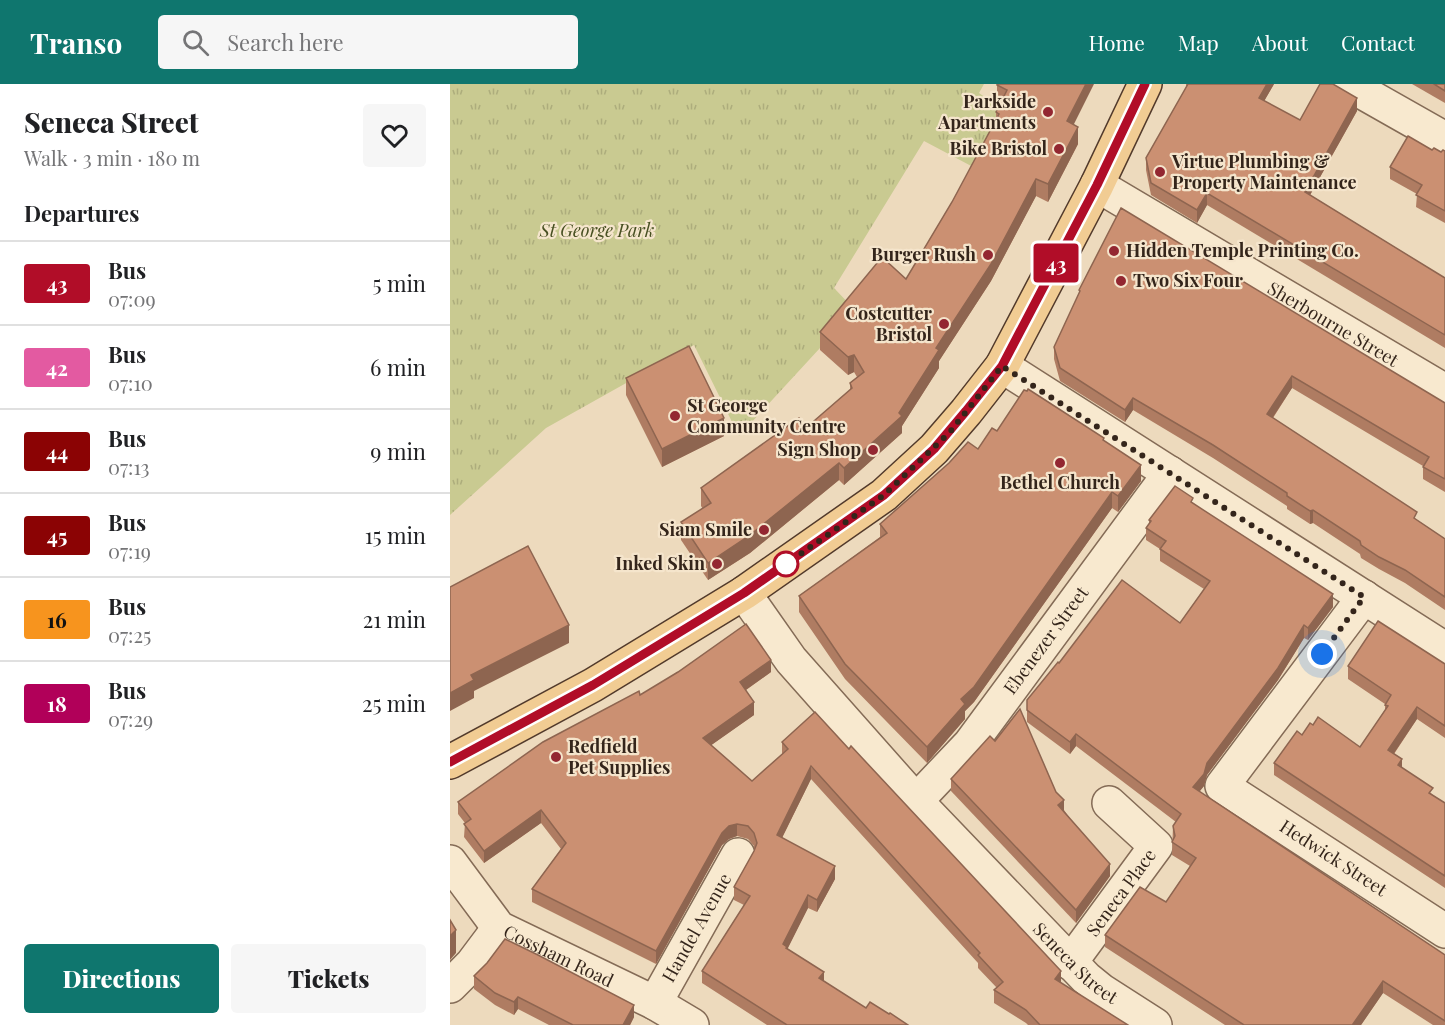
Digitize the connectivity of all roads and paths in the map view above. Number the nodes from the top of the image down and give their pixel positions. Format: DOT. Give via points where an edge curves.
graph roads {
  1 [pos="1145,84"];
  2 [pos="1348,84"];
  3 [pos="1445,139"];
  4 [pos="1097,185"];
  5 [pos="1002,366"];
  6 [pos="1445,391"];
  7 [pos="1170,473"];
  8 [pos="744,593"];
  9 [pos="1364,597"];
  10 [pos="1445,649"];
  11 [pos="450,762"];
  12 [pos="916,801"];
  13 [pos="1109,803"];
  14 [pos="738,855"];
  15 [pos="450,862"];
  16 [pos="499,928"];
  17 [pos="1445,931"];
  18 [pos="1071,963"];
  19 [pos="450,986"];
  20 [pos="655,1003"];
  21 [pos="693,1025"];
  22 [pos="1155,1025"];
  1 -- 4 [label="main road"];
  2 -- 3 [label="street"];
  4 -- 5 [label="main road"];
  4 -- 6 [label="street, Sherbourne Street"];
  5 -- 7 [label="street"];
  5 -- 8 [label="main road" via="950,432 884,495"];
  7 -- 9 [label="street"];
  7 -- 12 [label="street, Ebenezer Street" via="970,744"];
  8 -- 11 [label="main road" via="593,685"];
  8 -- 12 [label="street, Seneca Street" via="791,660"];
  9 -- 10 [label="street"];
  9 -- 17 [label="street, Hedwick Street" via="1222,786"];
  12 -- 18 [label="street, Seneca Street"];
  13 -- 18 [label="street, Seneca Place" via="1156,846"];
  14 -- 20 [label="street, Handel Avenue"];
  15 -- 16 [label="street, Cossham Road"];
  16 -- 19 [label="street"];
  16 -- 20 [label="street, Cossham Road"];
  18 -- 22 [label="street, Seneca Street" via="1102,991"];
  20 -- 21 [label="street, Cossham Road"];
}
